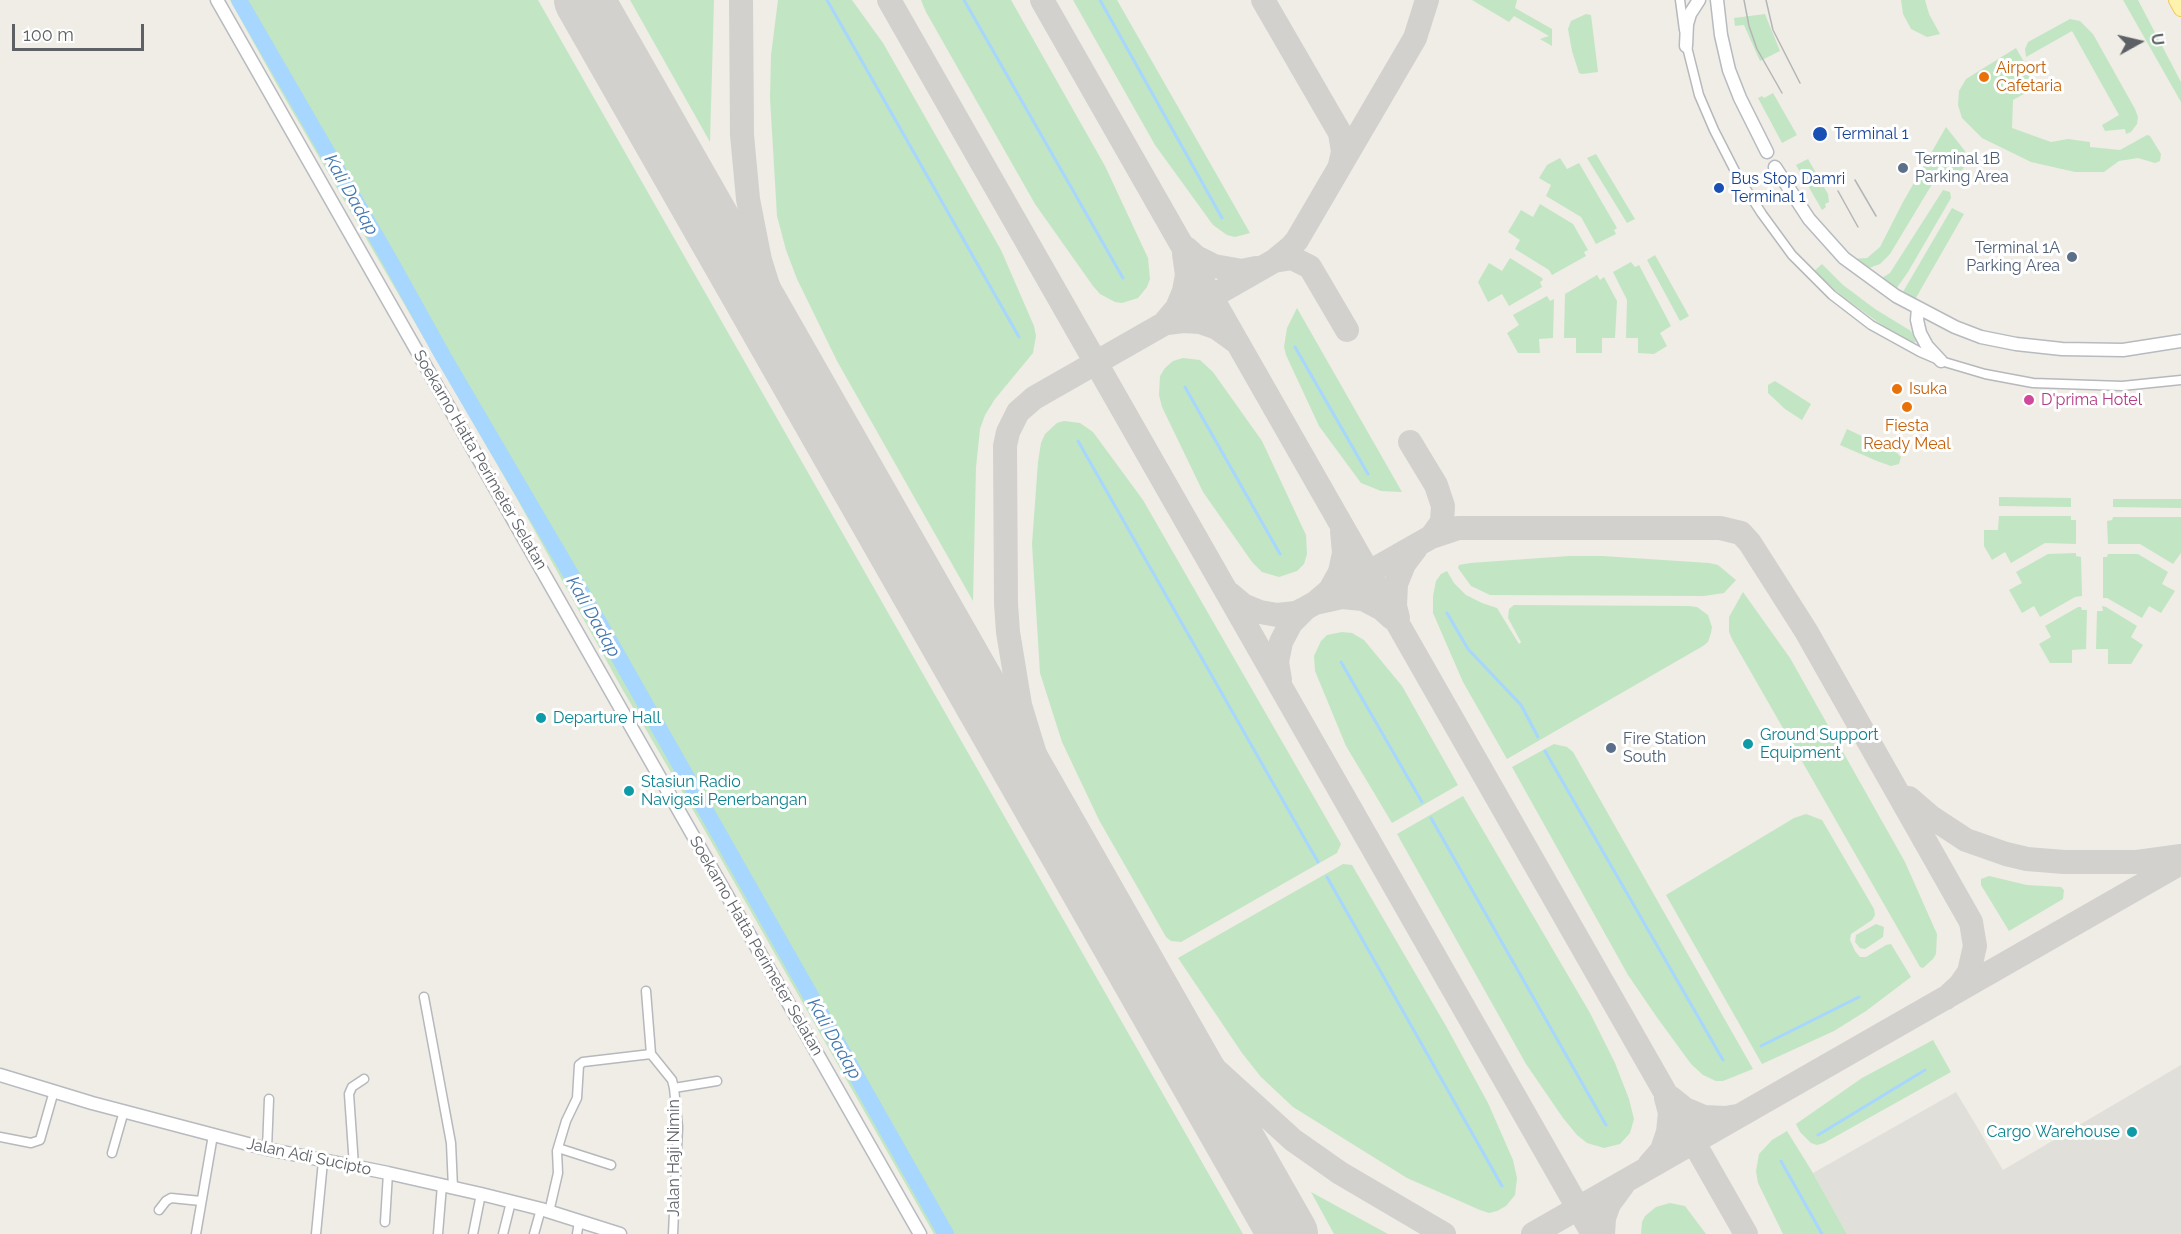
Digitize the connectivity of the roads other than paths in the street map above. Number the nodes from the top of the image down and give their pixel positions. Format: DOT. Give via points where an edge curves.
graph roads {
  1 [pos="218,0"];
  2 [pos="1680,0"];
  3 [pos="1699,0"];
  4 [pos="1717,0"];
  5 [pos="2176,0"];
  6 [pos="2181,9"];
  7 [pos="1686,46"];
  8 [pos="1767,152"];
  9 [pos="1775,167"];
  10 [pos="1735,171"];
  11 [pos="1744,186"];
  12 [pos="1918,308"];
  13 [pos="2181,341"];
  14 [pos="1941,361"];
  15 [pos="2181,380"];
  16 [pos="646,991"];
  17 [pos="424,997"];
  18 [pos="651,1054"];
  19 [pos="0,1075"];
  20 [pos="364,1079"];
  21 [pos="717,1081"];
  22 [pos="674,1088"];
  23 [pos="54,1091"];
  24 [pos="269,1099"];
  25 [pos="124,1111"];
  26 [pos="213,1135"];
  27 [pos="0,1137"];
  28 [pos="558,1148"];
  29 [pos="267,1149"];
  30 [pos="112,1153"];
  31 [pos="322,1161"];
  32 [pos="611,1165"];
  33 [pos="354,1166"];
  34 [pos="388,1173"];
  35 [pos="448,1186"];
  36 [pos="481,1194"];
  37 [pos="201,1202"];
  38 [pos="511,1202"];
  39 [pos="159,1210"];
  40 [pos="545,1211"];
  41 [pos="385,1221"];
  42 [pos="578,1228"];
  43 [pos="196,1234"];
  44 [pos="316,1234"];
  45 [pos="438,1234"];
  46 [pos="473,1234"];
  47 [pos="503,1234"];
  48 [pos="534,1234"];
  49 [pos="620,1234"];
  50 [pos="673,1234"];
  51 [pos="920,1234"];
  1 -- 51 [label="main road, Soekarno Hatta Perimeter Selatan"];
  2 -- 7 [label="street"];
  3 -- 7 [label="main road" via="1687,24"];
  4 -- 8 [label="main road" via="1730,70"];
  5 -- 6 [label="main road"];
  7 -- 10 [label="street" via="1699,95"];
  9 -- 12 [label="main road" via="1809,219 1844,258 1884,289"];
  11 -- 14 [label="street" via="1792,255 1832,296 1870,324"];
  12 -- 13 [label="main road" via="1981,337 2036,347 2123,350"];
  12 -- 14 [label="main road" via="1920,333"];
  14 -- 15 [label="street" via="1998,378 2061,385 2122,386"];
  16 -- 18 [label="street"];
  17 -- 35 [label="street" via="452,1143"];
  18 -- 22 [label="street, Jalan Haji Nimin"];
  18 -- 28 [label="street" via="580,1063 577,1098"];
  19 -- 23 [label="main road, Jalan Adi Sucipto"];
  20 -- 33 [label="street" via="349,1094"];
  21 -- 22 [label="street"];
  22 -- 50 [label="street, Jalan Haji Nimin" via="678,1127"];
  23 -- 25 [label="main road, Jalan Adi Sucipto"];
  23 -- 27 [label="street" via="40,1140 31,1143"];
  24 -- 29 [label="street"];
  25 -- 26 [label="main road, Jalan Adi Sucipto"];
  25 -- 30 [label="street"];
  26 -- 29 [label="main road, Jalan Adi Sucipto"];
  26 -- 37 [label="street"];
  28 -- 32 [label="street"];
  28 -- 40 [label="street" via="558,1173"];
  29 -- 31 [label="main road, Jalan Adi Sucipto"];
  31 -- 33 [label="main road, Jalan Adi Sucipto"];
  31 -- 44 [label="street"];
  33 -- 34 [label="main road, Jalan Adi Sucipto"];
  34 -- 35 [label="main road, Jalan Adi Sucipto"];
  34 -- 41 [label="street"];
  35 -- 36 [label="main road, Jalan Adi Sucipto"];
  35 -- 45 [label="street"];
  36 -- 38 [label="main road, Jalan Adi Sucipto"];
  36 -- 46 [label="street"];
  37 -- 39 [label="street" via="171,1198"];
  37 -- 43 [label="street"];
  38 -- 40 [label="main road, Jalan Adi Sucipto"];
  38 -- 47 [label="street"];
  40 -- 42 [label="main road, Jalan Adi Sucipto"];
  40 -- 48 [label="street"];
  42 -- 49 [label="main road, Jalan Adi Sucipto"];
}
